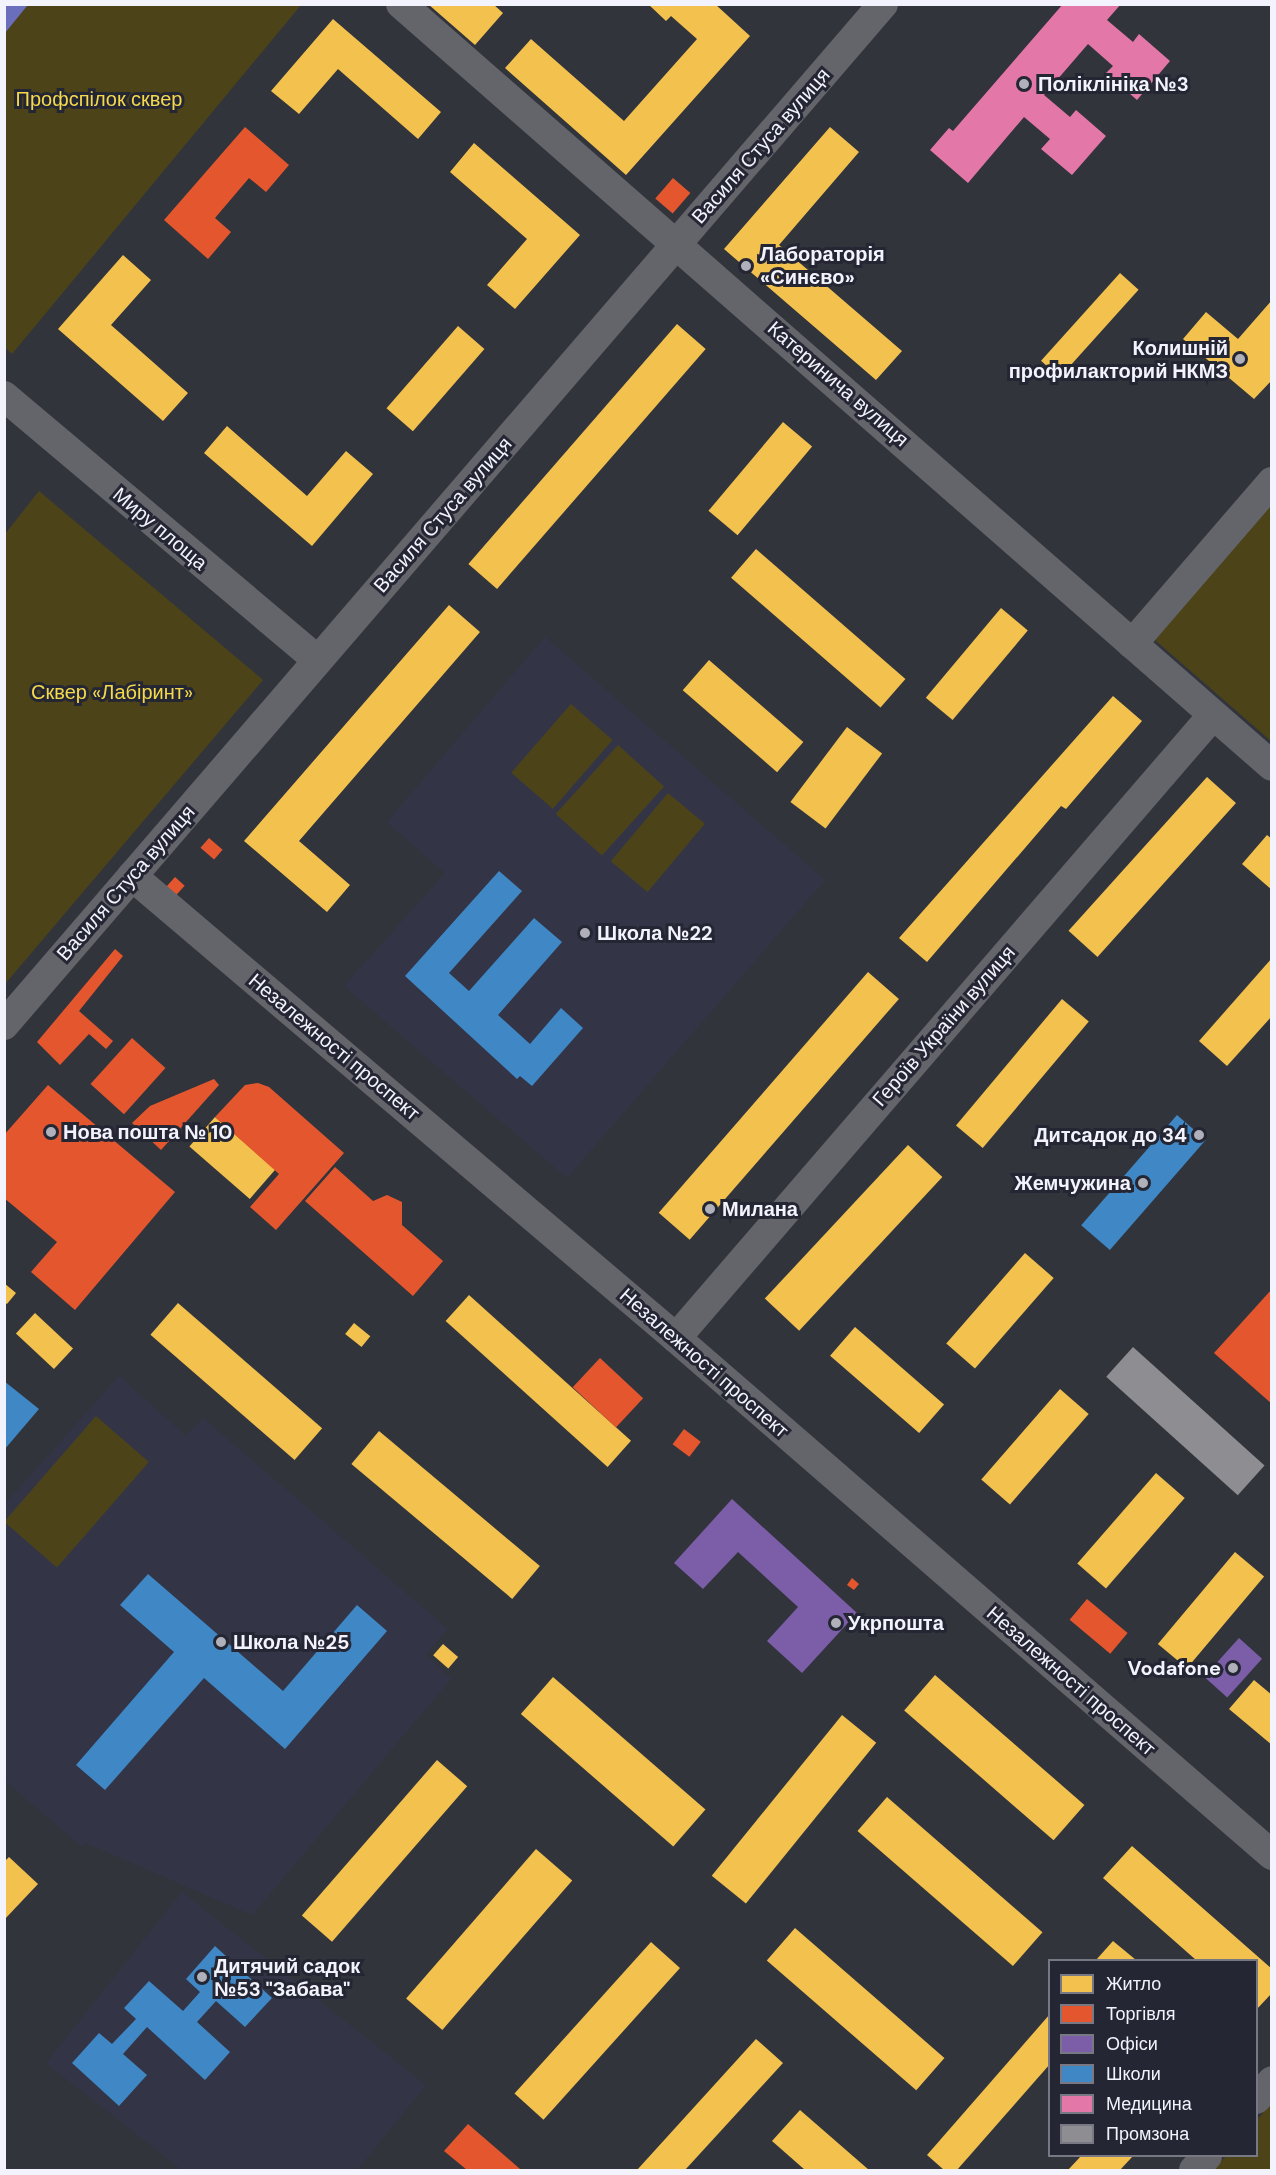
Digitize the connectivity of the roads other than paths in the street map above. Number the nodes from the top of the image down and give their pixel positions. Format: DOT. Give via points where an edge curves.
graph roads {
  1 [pos="402,4"];
  2 [pos="883,4"];
  3 [pos="678,243"];
  4 [pos="4,396"];
  5 [pos="1272,482"];
  6 [pos="1132,644"];
  7 [pos="317,660"];
  8 [pos="1213,715"];
  9 [pos="1272,766"];
  10 [pos="132,876"];
  11 [pos="4,1025"];
  12 [pos="676,1338"];
  13 [pos="1272,1855"];
  14 [pos="1272,2081"];
  15 [pos="1258,2097"];
  16 [pos="1206,2157"];
  17 [pos="1194,2170"];
  1 -- 3 [label="street, Катеринича вулиця"];
  2 -- 3 [label="street, Василя Стуса вулиця"];
  3 -- 6 [label="street, Катеринича вулиця"];
  3 -- 7 [label="street, Василя Стуса вулиця"];
  4 -- 7 [label="street, Миру площа"];
  5 -- 6 [label="street"];
  6 -- 8 [label="street, Катеринича вулиця"];
  7 -- 10 [label="street, Василя Стуса вулиця"];
  8 -- 9 [label="street, Катеринича вулиця"];
  8 -- 12 [label="street, Героїв України вулиця"];
  10 -- 11 [label="street, Василя Стуса вулиця"];
  10 -- 12 [label="street, Незалежності проспект"];
  12 -- 13 [label="street, Незалежності проспект"];
  14 -- 15 [label="street"];
  16 -- 17 [label="street"];
}
